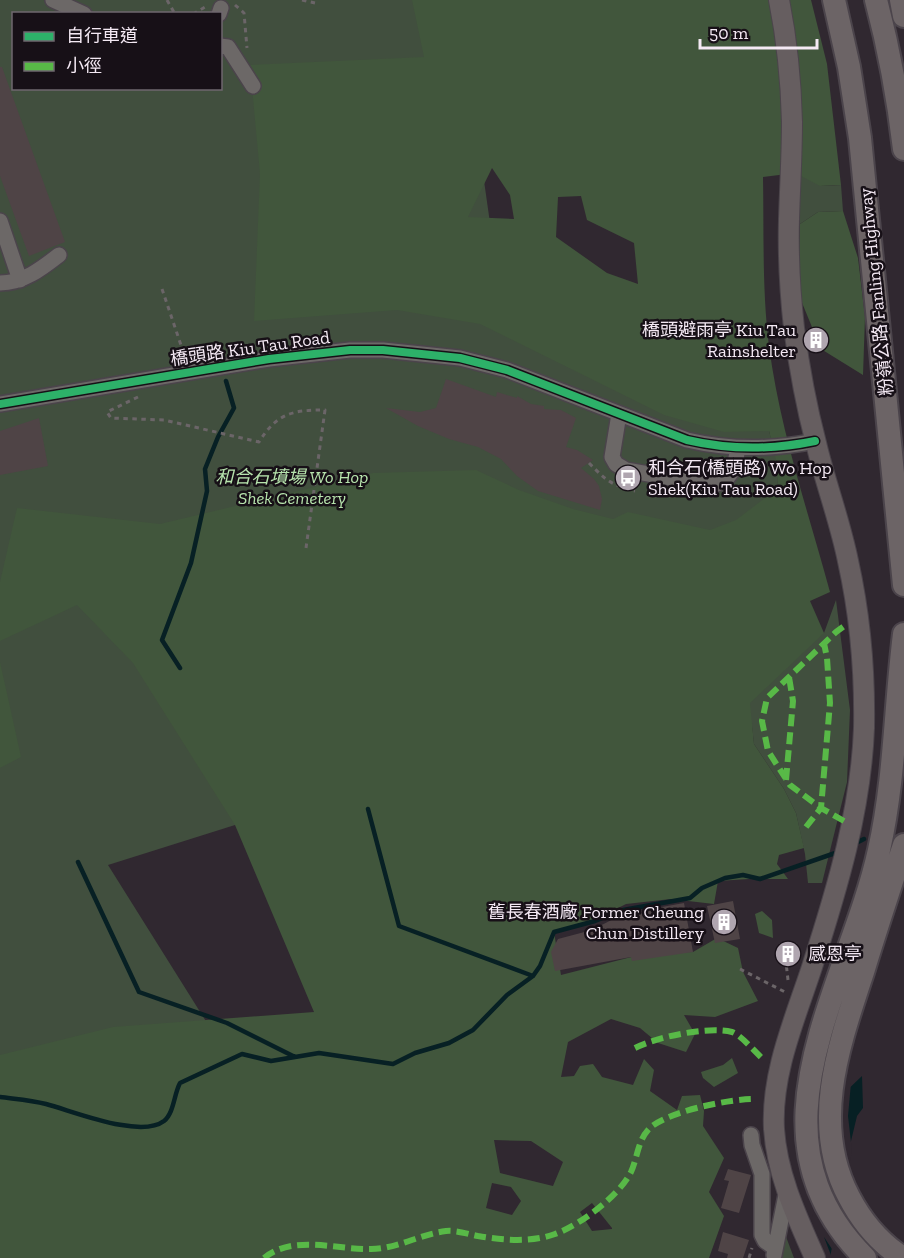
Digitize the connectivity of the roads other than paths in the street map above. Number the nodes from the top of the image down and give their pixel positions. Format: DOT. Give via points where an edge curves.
graph roads {
  1 [pos="53,0"];
  2 [pos="779,0"];
  3 [pos="834,0"];
  4 [pos="876,0"];
  5 [pos="901,0"];
  6 [pos="80,12"];
  7 [pos="904,16"];
  8 [pos="222,46"];
  9 [pos="253,86"];
  10 [pos="904,149"];
  11 [pos="0,221"];
  12 [pos="59,255"];
  13 [pos="20,280"];
  14 [pos="0,283"];
  15 [pos="0,404"];
  16 [pos="619,414"];
  17 [pos="815,441"];
  18 [pos="738,448"];
  19 [pos="904,585"];
  20 [pos="904,634"];
  21 [pos="904,845"];
  22 [pos="751,1136"];
  23 [pos="790,1199"];
  24 [pos="774,1253"];
  25 [pos="815,1258"];
  26 [pos="866,1258"];
  27 [pos="903,1258"];
  1 -- 6 [label="street"];
  2 -- 17 [label="main road" via="790,83 792,302"];
  3 -- 19 [label="highway, 粉嶺公路 Fanling Highway" via="860,138"];
  4 -- 10 [label="highway" via="896,87"];
  5 -- 7 [label="highway"];
  8 -- 9 [label="street" via="228,47"];
  11 -- 13 [label="street"];
  12 -- 13 [label="street"];
  13 -- 14 [label="street"];
  15 -- 16 [label="street, 橋頭路 Kiu Tau Road" via="268,359 383,350 460,358 507,370"];
  16 -- 18 [label="street, 橋頭路 Kiu Tau Road" via="687,440"];
  16 -- 18 [label="street" via="612,457 626,470 719,484 729,478"];
  17 -- 18 [label="street, 橋頭路 Kiu Tau Road" via="794,446"];
  17 -- 23 [label="main road" via="856,603 864,729 847,845 776,1089 774,1131"];
  20 -- 26 [label="highway" via="884,831 867,897 821,1026 807,1095 807,1140 816,1181 837,1225"];
  21 -- 27 [label="highway" via="840,1043 829,1123 832,1152 854,1206 879,1238"];
  22 -- 24 [label="street" via="762,1174 762,1235"];
  23 -- 24 [label="street"];
  23 -- 25 [label="main road"];
}
